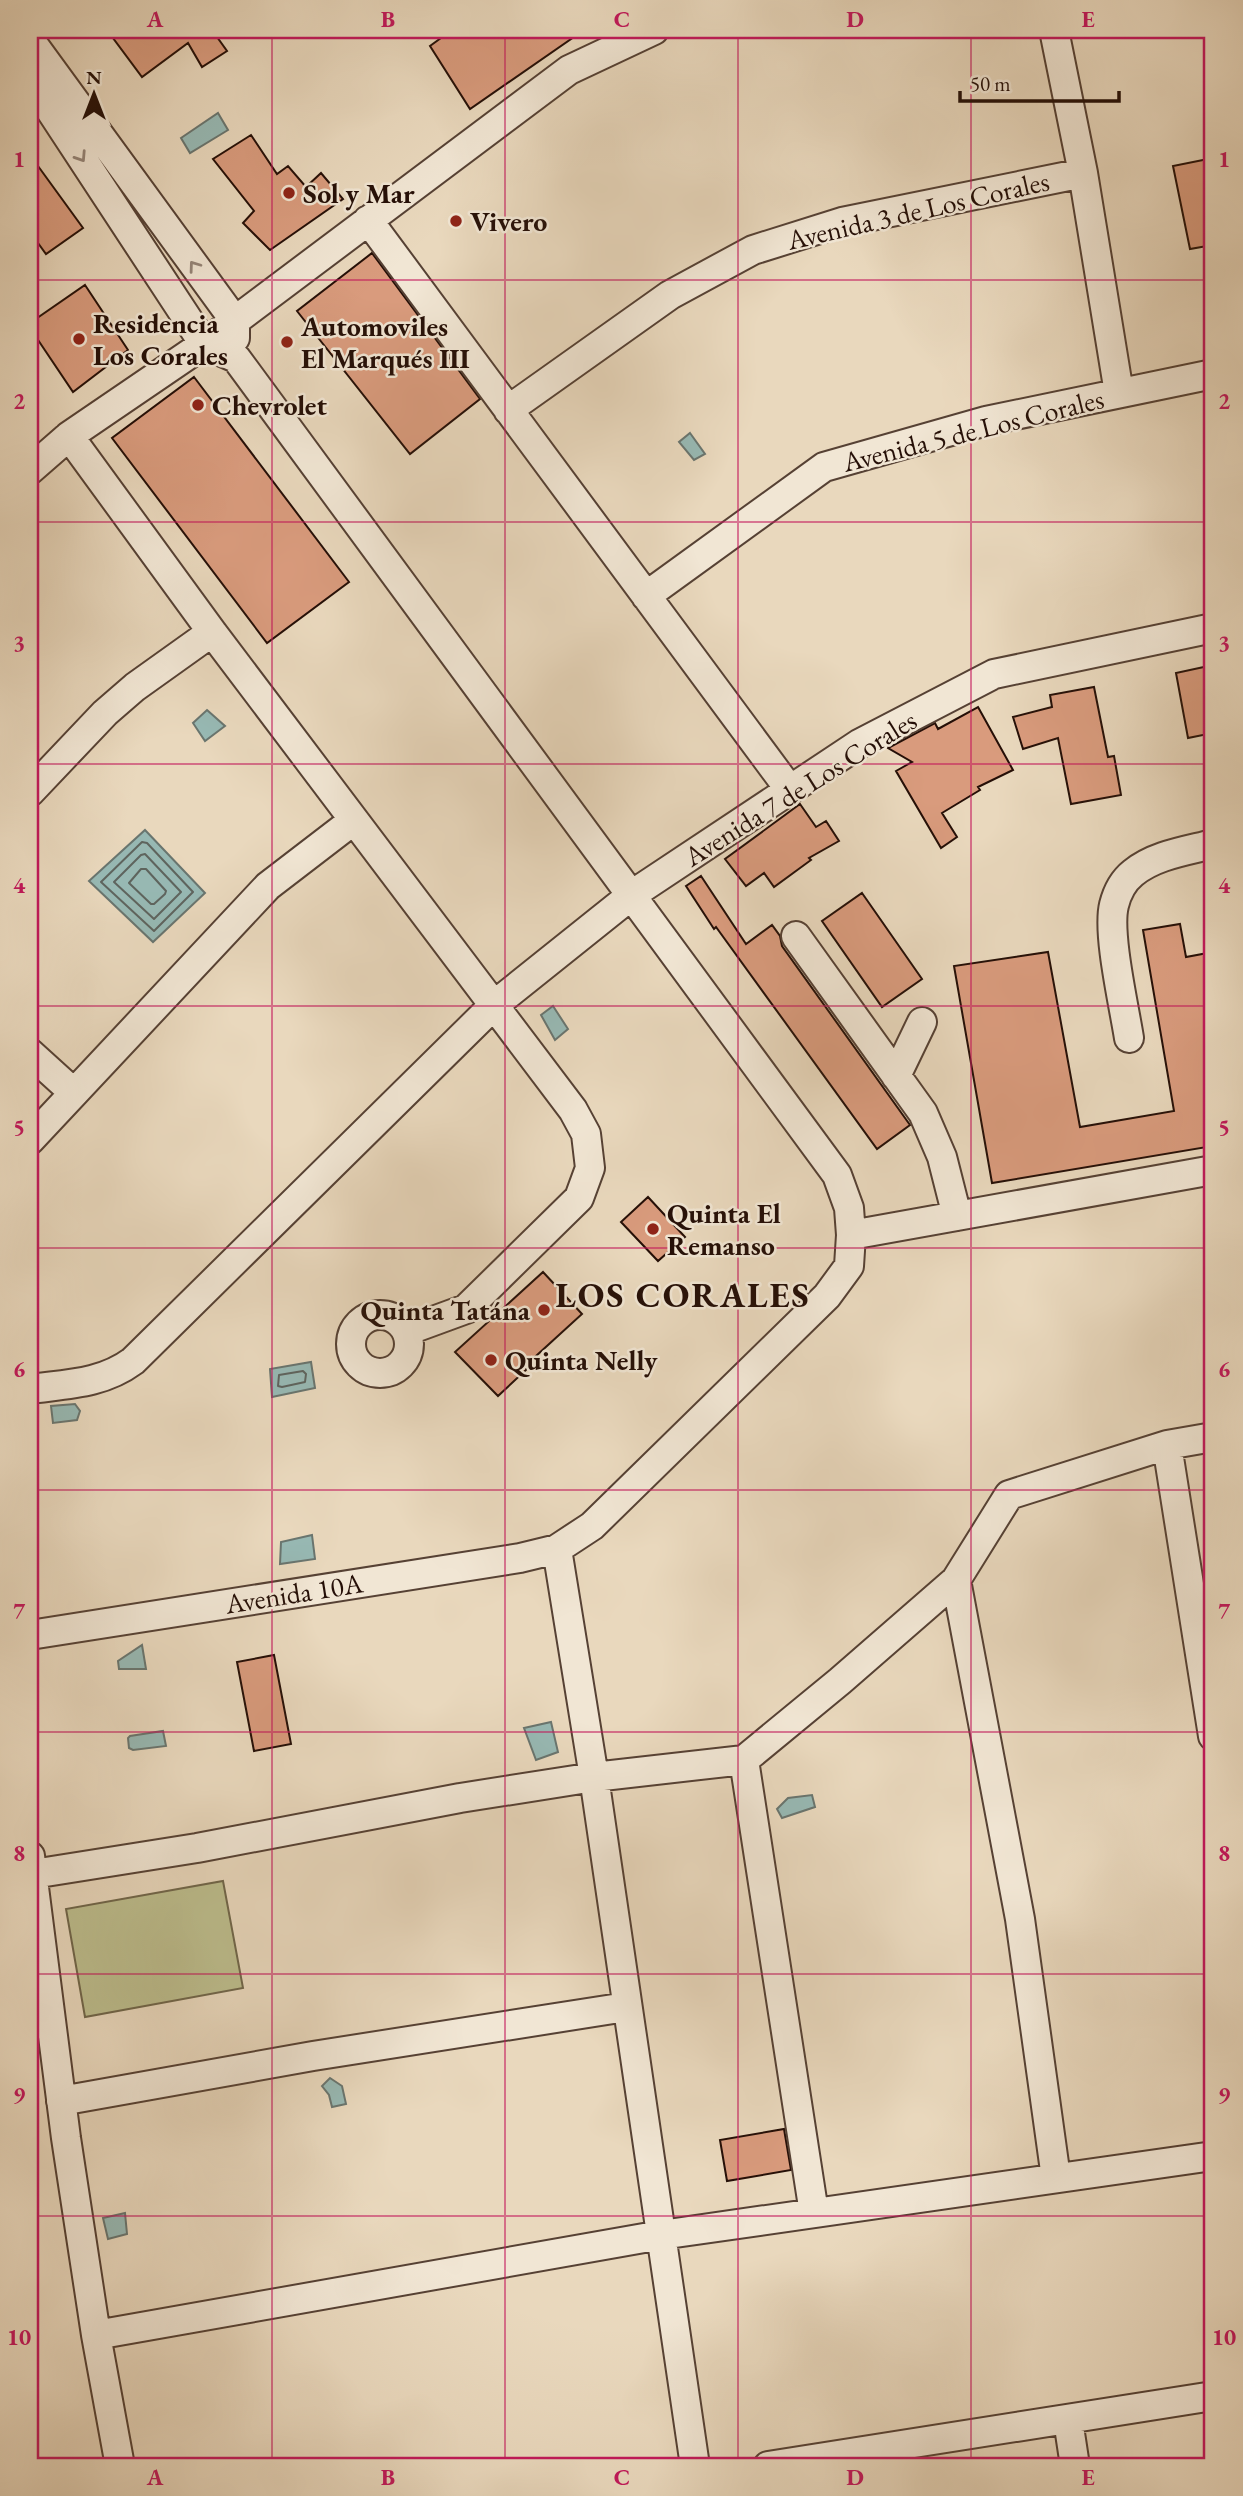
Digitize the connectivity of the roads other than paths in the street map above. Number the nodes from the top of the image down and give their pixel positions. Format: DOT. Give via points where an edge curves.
graph roads {
  1 [pos="654,30"];
  2 [pos="1054,30"];
  3 [pos="30,40"];
  4 [pos="30,79"];
  5 [pos="1083,173"];
  6 [pos="368,220"];
  7 [pos="235,321"];
  8 [pos="204,344"];
  9 [pos="236,358"];
  10 [pos="1213,374"];
  11 [pos="1119,393"];
  12 [pos="508,410"];
  13 [pos="69,436"];
  14 [pos="30,470"];
  15 [pos="646,596"];
  16 [pos="1213,628"];
  17 [pos="212,632"];
  18 [pos="790,790"];
  19 [pos="30,792"];
  20 [pos="354,820"];
  21 [pos="1213,844"];
  22 [pos="633,894"];
  23 [pos="796,936"];
  24 [pos="492,1006"];
  25 [pos="922,1022"];
  26 [pos="1129,1038"];
  27 [pos="30,1053"];
  28 [pos="896,1076"];
  29 [pos="73,1092"];
  30 [pos="30,1140"];
  31 [pos="1213,1170"];
  32 [pos="957,1216"];
  33 [pos="852,1235"];
  34 [pos="407,1331"];
  35 [pos="30,1389"];
  36 [pos="1213,1437"];
  37 [pos="1167,1445"];
  38 [pos="557,1549"];
  39 [pos="956,1580"];
  40 [pos="30,1635"];
  41 [pos="1213,1736"];
  42 [pos="744,1760"];
  43 [pos="594,1777"];
  44 [pos="31,1865"];
  45 [pos="626,2007"];
  46 [pos="61,2101"];
  47 [pos="1213,2156"];
  48 [pos="1056,2178"];
  49 [pos="814,2213"];
  50 [pos="660,2235"];
  51 [pos="96,2334"];
  52 [pos="1213,2396"];
  53 [pos="1068,2420"];
  54 [pos="816,2463"];
  55 [pos="120,2466"];
  56 [pos="695,2466"];
  57 [pos="768,2466"];
  58 [pos="1075,2466"];
  1 -- 6 [label="street" via="569,71"];
  2 -- 5 [label="street"];
  7 -- 3 [label="street, one-way"];
  4 -- 8 [label="street, one-way"];
  5 -- 11 [label="street"];
  5 -- 12 [label="street, Avenida 3 de Los Corales" via="842,222 752,250 670,295"];
  6 -- 7 [label="street"];
  6 -- 12 [label="street"];
  7 -- 8 [label="street"];
  7 -- 9 [label="street"];
  8 -- 9 [label="street"];
  8 -- 13 [label="street"];
  9 -- 22 [label="street, Avenida 10A"];
  10 -- 11 [label="street, Avenida 5 de Los Corales"];
  11 -- 15 [label="street, Avenida 5 de Los Corales" via="986,421 824,467"];
  12 -- 15 [label="street"];
  13 -- 14 [label="street"];
  13 -- 17 [label="street"];
  15 -- 18 [label="street"];
  16 -- 18 [label="street, Avenida 7 de Los Corales" via="994,674 859,744"];
  17 -- 19 [label="street" via="105,713"];
  17 -- 20 [label="street"];
  18 -- 22 [label="street, Avenida 7 de Los Corales"];
  20 -- 24 [label="street"];
  20 -- 29 [label="street" via="268,886"];
  21 -- 26 [label="street" via="1165,856 1133,873 1121,886 1112,927"];
  22 -- 24 [label="street, Avenida 7 de Los Corales"];
  22 -- 33 [label="street, Avenida 10A" via="836,1174 849,1208"];
  23 -- 28 [label="street"];
  24 -- 34 [label="street" via="573,1110 586,1134 590,1168 579,1198 466,1309"];
  24 -- 35 [label="street, Avenida 7 de Los Corales" via="133,1361 98,1380"];
  25 -- 28 [label="street"];
  27 -- 29 [label="street"];
  28 -- 32 [label="street" via="923,1113 942,1157"];
  29 -- 30 [label="street"];
  31 -- 32 [label="street"];
  32 -- 33 [label="street"];
  33 -- 38 [label="street, Avenida 10A" via="849,1266 827,1296 592,1526"];
  36 -- 37 [label="street"];
  37 -- 39 [label="street" via="1009,1495"];
  37 -- 41 [label="street"];
  38 -- 40 [label="street, Avenida 10A"];
  38 -- 43 [label="street"];
  39 -- 42 [label="street"];
  39 -- 48 [label="street" via="1020,1919"];
  42 -- 43 [label="street"];
  42 -- 49 [label="street"];
  43 -- 44 [label="street" via="197,1848"];
  43 -- 45 [label="street"];
  44 -- 46 [label="street"];
  45 -- 46 [label="street"];
  45 -- 50 [label="street"];
  46 -- 51 [label="street"];
  47 -- 48 [label="street"];
  48 -- 49 [label="street"];
  49 -- 50 [label="street"];
  50 -- 51 [label="street"];
  50 -- 56 [label="street"];
  51 -- 55 [label="street"];
  52 -- 53 [label="street"];
  53 -- 54 [label="street"];
  53 -- 58 [label="street"];
  54 -- 57 [label="street"];
}
